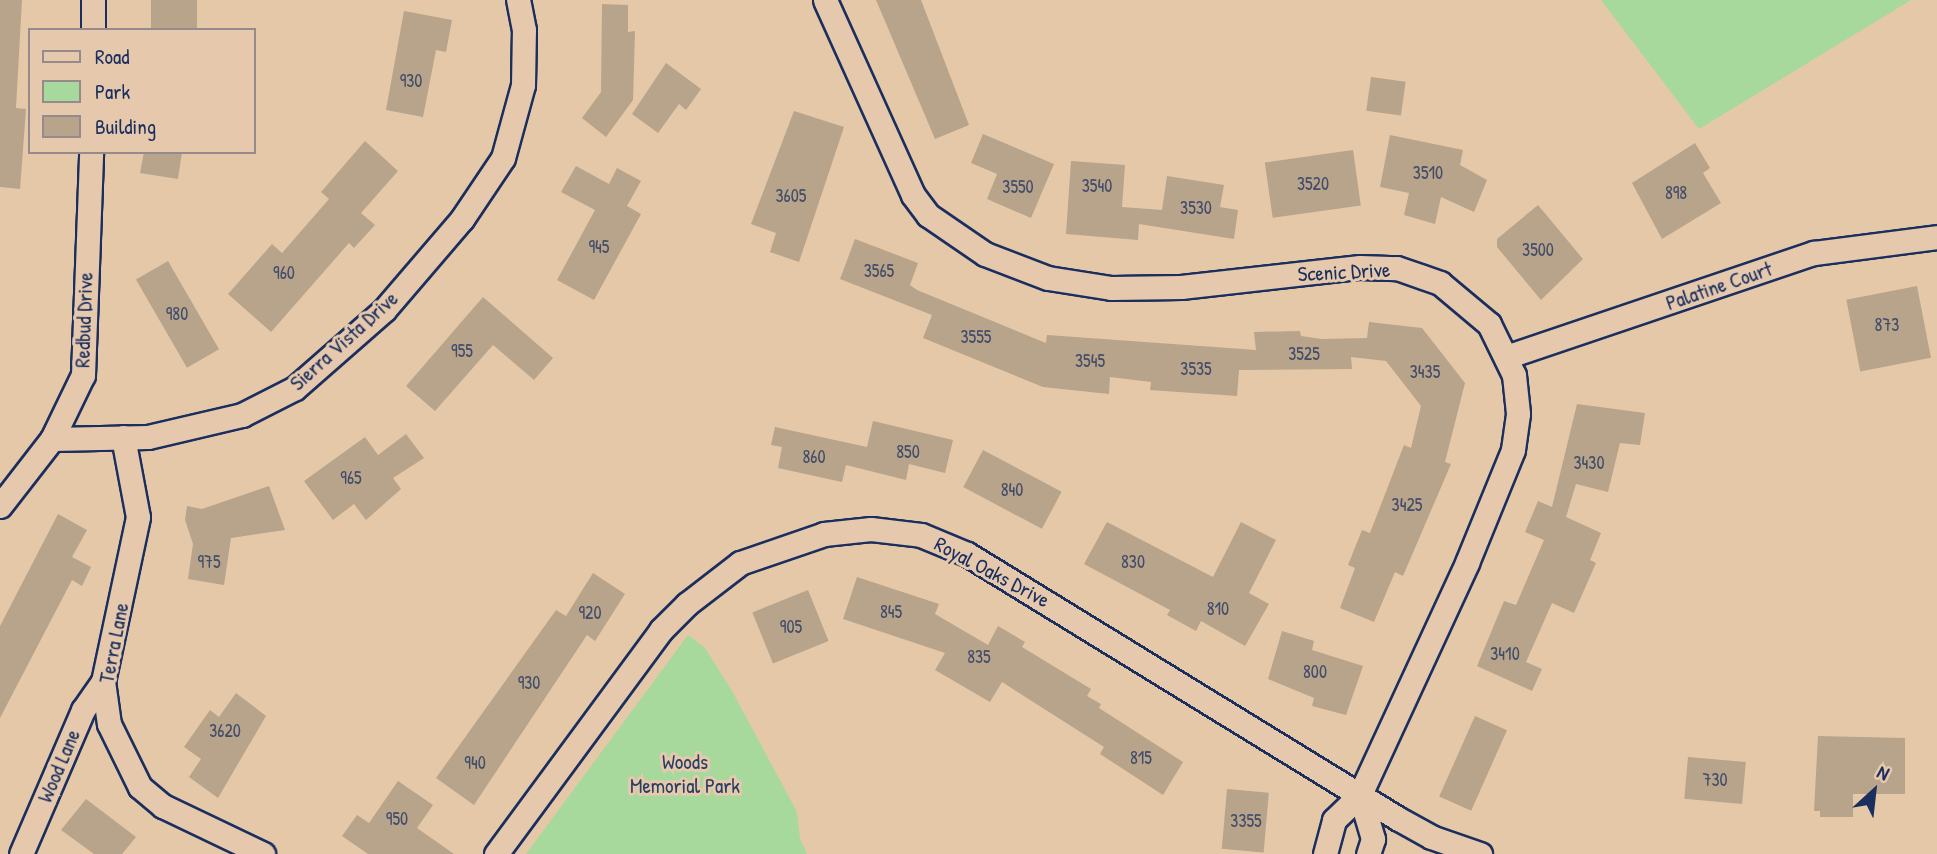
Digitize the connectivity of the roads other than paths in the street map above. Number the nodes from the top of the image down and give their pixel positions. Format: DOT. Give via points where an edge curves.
graph roads {
  1 [pos="93,0"];
  2 [pos="518,0"];
  3 [pos="825,0"];
  4 [pos="93,28"];
  5 [pos="90,154"];
  6 [pos="1937,237"];
  7 [pos="1506,357"];
  8 [pos="123,437"];
  9 [pos="52,439"];
  10 [pos="0,506"];
  11 [pos="103,681"];
  12 [pos="1360,795"];
  13 [pos="21,854"];
  14 [pos="263,854"];
  15 [pos="496,854"];
  16 [pos="1325,854"];
  17 [pos="1368,854"];
  18 [pos="1480,854"];
  1 -- 4 [label="street"];
  2 -- 8 [label="street, Sierra Vista Drive" via="524,30 523,85 503,158 461,219 384,310 295,388 269,404 206,426"];
  3 -- 7 [label="street, Scenic Drive" via="913,195 929,215 985,254 1048,278 1111,288 1181,287 1360,267 1397,268 1459,295 1489,324"];
  5 -- 9 [label="street, Redbud Drive" via="85,358 77,390"];
  6 -- 7 [label="street, Palatine Court" via="1814,253"];
  7 -- 12 [label="street, Scenic Drive" via="1514,375 1518,414 1510,461"];
  8 -- 9 [label="street, Sierra Vista Drive"];
  8 -- 11 [label="street, Terra Lane" via="138,517"];
  9 -- 10 [label="street, Redbud Drive"];
  11 -- 13 [label="street, Wood Lane" via="83,710"];
  11 -- 14 [label="street, Terra Lane" via="109,724 140,787 163,806"];
  12 -- 15 [label="street, Royal Oaks Drive" via="976,558 921,535 871,529 824,534 740,563 687,604 661,630"];
  12 -- 16 [label="street, Scenic Drive" via="1334,820"];
  12 -- 17 [label="street" via="1373,839"];
  12 -- 18 [label="street, Royal Oaks Drive" via="1431,837"];
}
